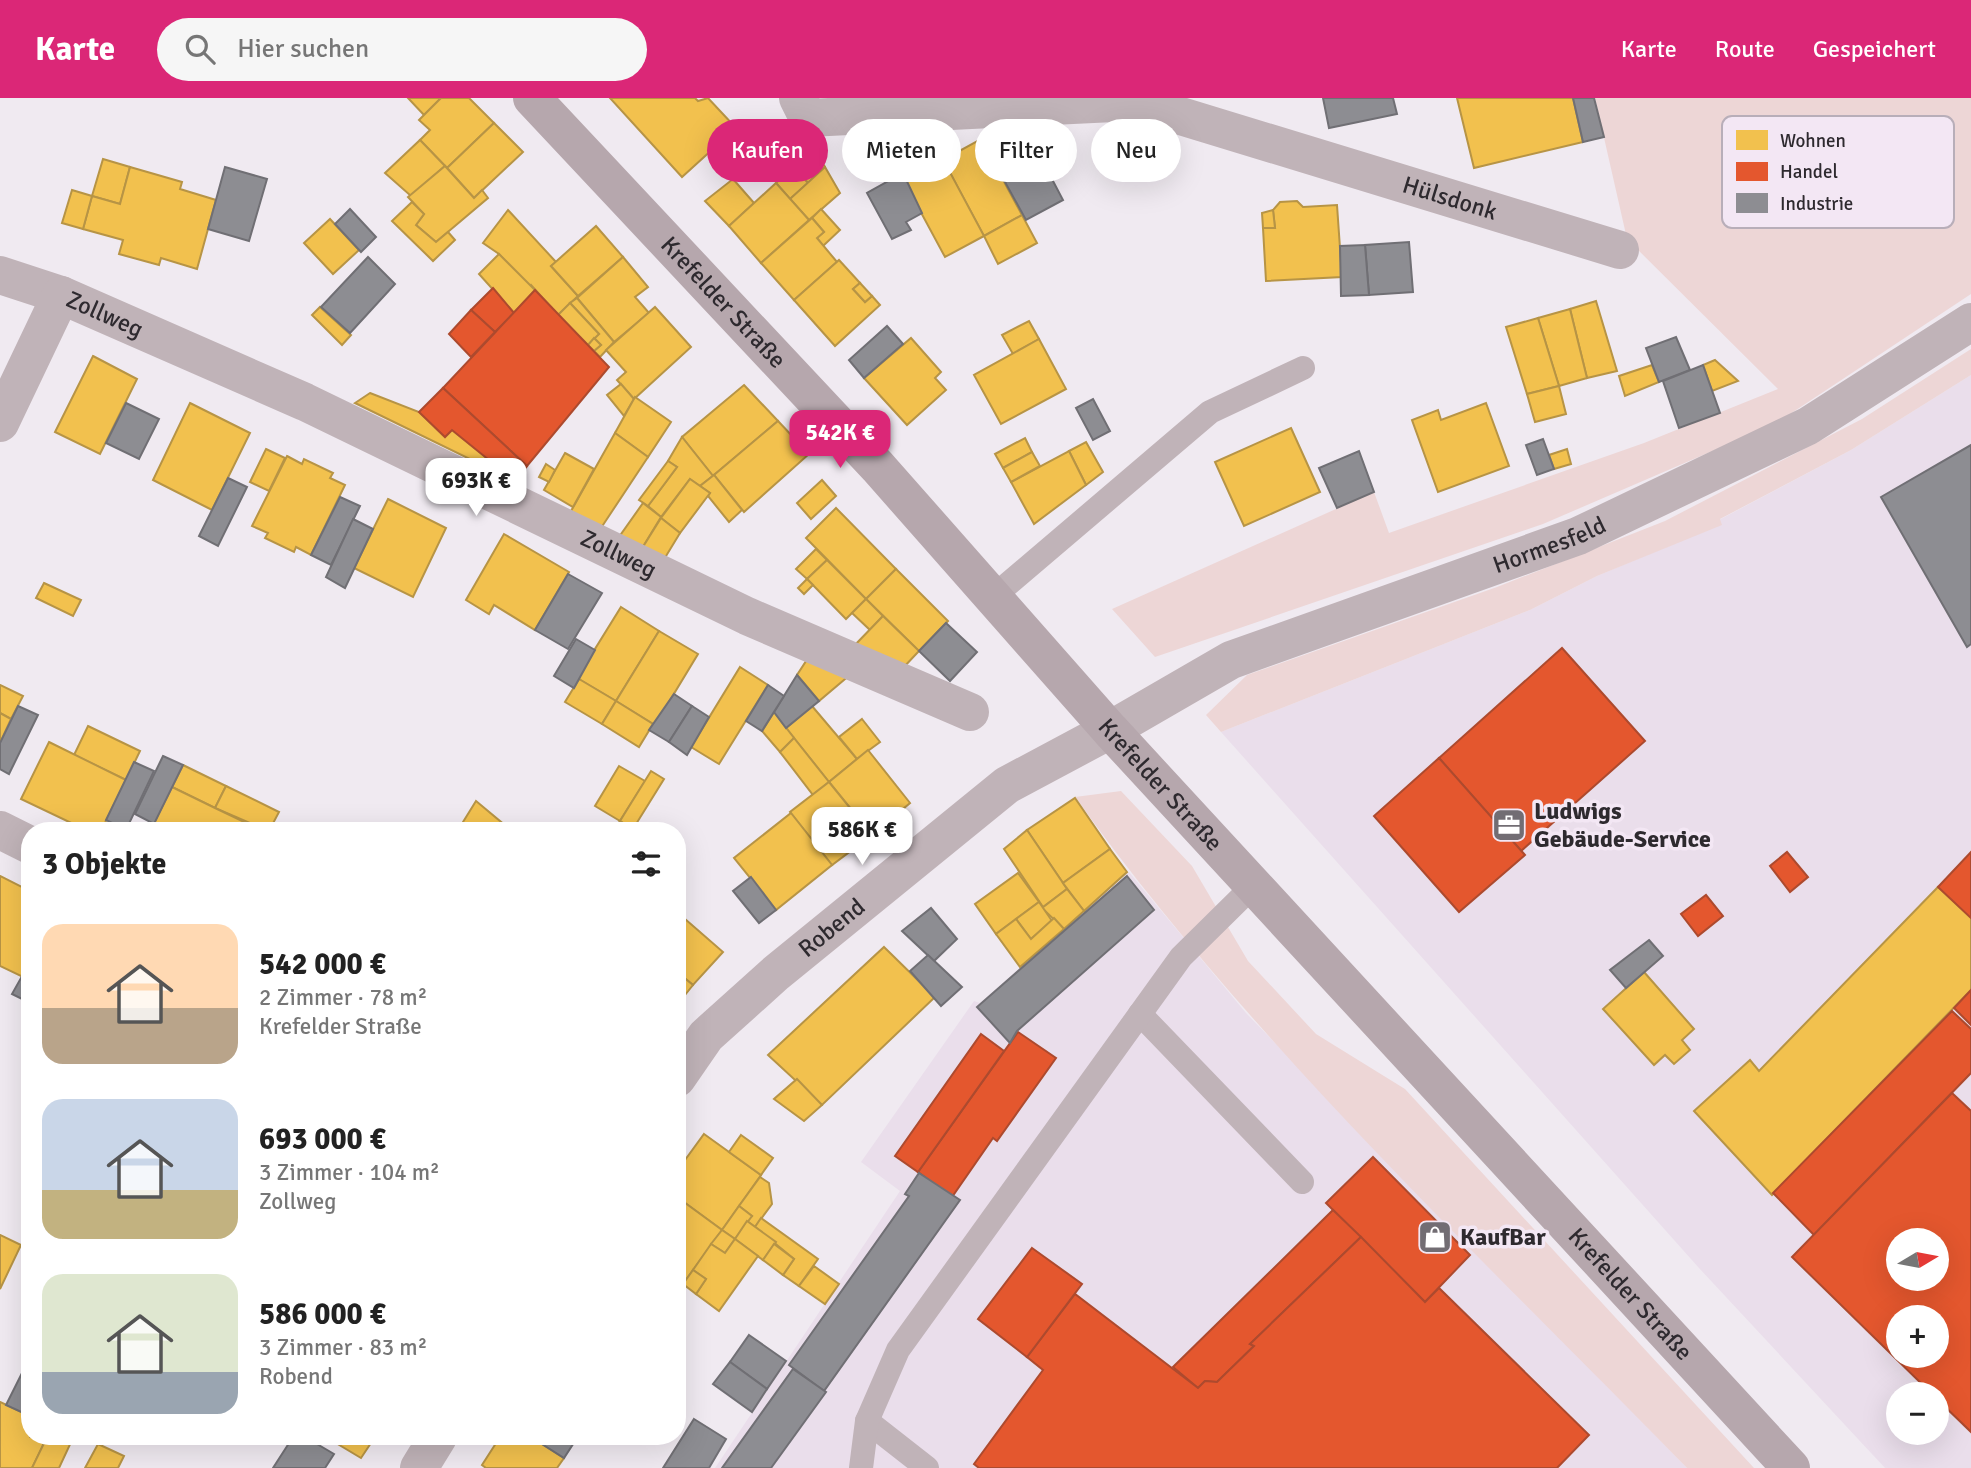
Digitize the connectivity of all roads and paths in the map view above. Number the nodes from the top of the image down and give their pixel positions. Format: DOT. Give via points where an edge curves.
graph roads {
  1 [pos="532,98"];
  2 [pos="797,98"];
  3 [pos="1620,250"];
  4 [pos="0,275"];
  5 [pos="61,295"];
  6 [pos="1971,322"];
  7 [pos="1303,368"];
  8 [pos="0,423"];
  9 [pos="993,596"];
  10 [pos="970,712"];
  11 [pos="1110,730"];
  12 [pos="0,830"];
  13 [pos="21,840"];
  14 [pos="1253,886"];
  15 [pos="1140,1014"];
  16 [pos="686,1065"];
  17 [pos="1302,1182"];
  18 [pos="867,1421"];
  19 [pos="433,1445"];
  20 [pos="419,1468"];
  21 [pos="861,1468"];
  22 [pos="927,1468"];
  23 [pos="1791,1468"];
  1 -- 9 [label="main road, Krefelder Straße"];
  2 -- 3 [label="street, Hülsdonk" via="808,118 1135,102"];
  4 -- 5 [label="street, Zollweg"];
  5 -- 8 [label="street"];
  5 -- 10 [label="street, Zollweg" via="305,402 747,616"];
  6 -- 11 [label="street, Hormesfeld" via="1808,426 1578,536 1231,660"];
  7 -- 9 [label="lane" via="1210,412"];
  9 -- 11 [label="main road, Krefelder Straße"];
  11 -- 14 [label="main road, Krefelder Straße"];
  11 -- 16 [label="street, Robend" via="1007,785 776,973 706,1035"];
  12 -- 13 [label="street"];
  14 -- 15 [label="lane" via="1181,957"];
  14 -- 23 [label="main road, Krefelder Straße"];
  15 -- 17 [label="lane"];
  15 -- 18 [label="lane" via="898,1350"];
  18 -- 21 [label="lane"];
  18 -- 22 [label="lane"];
  19 -- 20 [label="street"];
}
